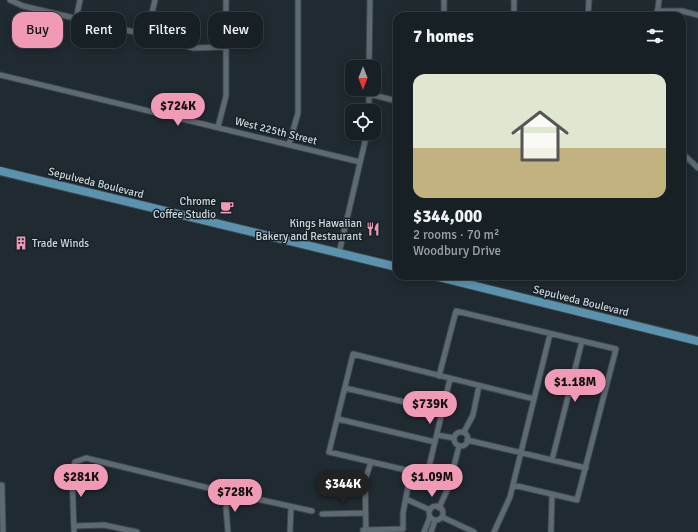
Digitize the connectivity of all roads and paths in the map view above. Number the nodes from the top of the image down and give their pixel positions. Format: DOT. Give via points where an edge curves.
graph roads {
  1 [pos="10,0"];
  2 [pos="80,0"];
  3 [pos="154,0"];
  4 [pos="226,0"];
  5 [pos="298,0"];
  6 [pos="370,0"];
  7 [pos="444,0"];
  8 [pos="514,0"];
  9 [pos="589,0"];
  10 [pos="659,0"];
  11 [pos="77,12"];
  12 [pos="152,12"];
  13 [pos="226,12"];
  14 [pos="444,12"];
  15 [pos="514,12"];
  16 [pos="588,12"];
  17 [pos="657,12"];
  18 [pos="674,12"];
  19 [pos="686,12"];
  20 [pos="686,12"];
  21 [pos="698,15"];
  22 [pos="71,18"];
  23 [pos="226,48"];
  24 [pos="370,60"];
  25 [pos="0,75"];
  26 [pos="381,96"];
  27 [pos="393,100"];
  28 [pos="218,127"];
  29 [pos="365,140"];
  30 [pos="289,145"];
  31 [pos="686,157"];
  32 [pos="360,162"];
  33 [pos="698,168"];
  34 [pos="0,171"];
  35 [pos="339,254"];
  36 [pos="393,266"];
  37 [pos="451,280"];
  38 [pos="550,334"];
  39 [pos="582,341"];
  40 [pos="698,341"];
  41 [pos="440,376"];
  42 [pos="450,379"];
  43 [pos="479,386"];
  44 [pos="345,388"];
  45 [pos="534,399"];
  46 [pos="442,411"];
  47 [pos="338,419"];
  48 [pos="464,432"];
  49 [pos="437,435"];
  50 [pos="454,438"];
  51 [pos="468,440"];
  52 [pos="435,442"];
  53 [pos="459,446"];
  54 [pos="521,452"];
  55 [pos="552,460"];
  56 [pos="371,462"];
  57 [pos="586,468"];
  58 [pos="411,471"];
  59 [pos="427,475"];
  60 [pos="440,478"];
  61 [pos="1,484"];
  62 [pos="513,485"];
  63 [pos="229,493"];
  64 [pos="552,495"];
  65 [pos="406,499"];
  66 [pos="291,507"];
  67 [pos="440,508"];
  68 [pos="430,510"];
  69 [pos="312,511"];
  70 [pos="365,513"];
  71 [pos="322,514"];
  72 [pos="442,517"];
  73 [pos="432,518"];
  74 [pos="74,526"];
  75 [pos="365,531"];
  76 [pos="397,531"];
  77 [pos="3,532"];
  78 [pos="74,532"];
  79 [pos="137,532"];
  80 [pos="228,532"];
  81 [pos="290,532"];
  82 [pos="424,532"];
  83 [pos="431,532"];
  84 [pos="474,532"];
  85 [pos="494,532"];
  86 [pos="551,532"];
  1 -- 22 [label="street" via="23,6"];
  2 -- 11 [label="street"];
  3 -- 12 [label="street"];
  4 -- 13 [label="street"];
  5 -- 30 [label="street" via="298,113"];
  6 -- 24 [label="street"];
  7 -- 14 [label="street"];
  8 -- 15 [label="street"];
  9 -- 16 [label="street"];
  10 -- 17 [label="street"];
  18 -- 19 [label="street"];
  20 -- 21 [label="street"];
  23 -- 28 [label="street" via="226,96"];
  25 -- 28 [label="street, West 225th Street"];
  26 -- 27 [label="street"];
  28 -- 30 [label="street, West 225th Street"];
  29 -- 32 [label="street"];
  30 -- 32 [label="street, West 225th Street"];
  31 -- 33 [label="street"];
  32 -- 35 [label="street"];
  34 -- 35 [label="main road, Sepulveda Boulevard"];
  35 -- 36 [label="main road, Sepulveda Boulevard"];
  37 -- 40 [label="main road, Sepulveda Boulevard"];
  38 -- 39 [label="street"];
  38 -- 41 [label="street" via="456,311"];
  38 -- 45 [label="street"];
  39 -- 55 [label="street"];
  39 -- 57 [label="street" via="616,349"];
  41 -- 42 [label="street"];
  41 -- 44 [label="street" via="353,354"];
  42 -- 43 [label="street"];
  42 -- 46 [label="street"];
  43 -- 45 [label="street"];
  43 -- 48 [label="street" via="473,415"];
  44 -- 46 [label="street"];
  44 -- 47 [label="street"];
  45 -- 54 [label="street"];
  46 -- 49 [label="street"];
  47 -- 52 [label="street"];
  47 -- 56 [label="street" via="329,452"];
  48 -- 50 [label="street" via="456,433"];
  48 -- 51 [label="street"];
  49 -- 50 [label="street"];
  49 -- 52 [label="street"];
  50 -- 53 [label="street"];
  51 -- 53 [label="street"];
  51 -- 54 [label="street"];
  52 -- 59 [label="street"];
  53 -- 67 [label="street" via="449,486"];
  54 -- 55 [label="street"];
  54 -- 62 [label="street"];
  55 -- 57 [label="street"];
  56 -- 58 [label="street"];
  56 -- 70 [label="street" via="365,480"];
  57 -- 64 [label="street" via="577,500"];
  58 -- 59 [label="street"];
  58 -- 65 [label="street"];
  59 -- 60 [label="street"];
  61 -- 77 [label="street"];
  62 -- 64 [label="street"];
  62 -- 85 [label="street"];
  63 -- 66 [label="street"];
  63 -- 74 [label="street" via="86,458 75,462 72,471"];
  63 -- 80 [label="street" via="226,508"];
  64 -- 86 [label="street"];
  65 -- 68 [label="street"];
  65 -- 76 [label="street" via="403,529"];
  66 -- 69 [label="street"];
  66 -- 81 [label="street"];
  67 -- 68 [label="street" via="434,507"];
  67 -- 72 [label="street"];
  68 -- 73 [label="street"];
  70 -- 71 [label="street"];
  70 -- 75 [label="street"];
  72 -- 73 [label="street" via="438,520"];
  72 -- 84 [label="street"];
  73 -- 82 [label="street"];
  73 -- 83 [label="street"];
  74 -- 78 [label="street"];
  74 -- 79 [label="street" via="104,525"];
  75 -- 76 [label="street"];
}
